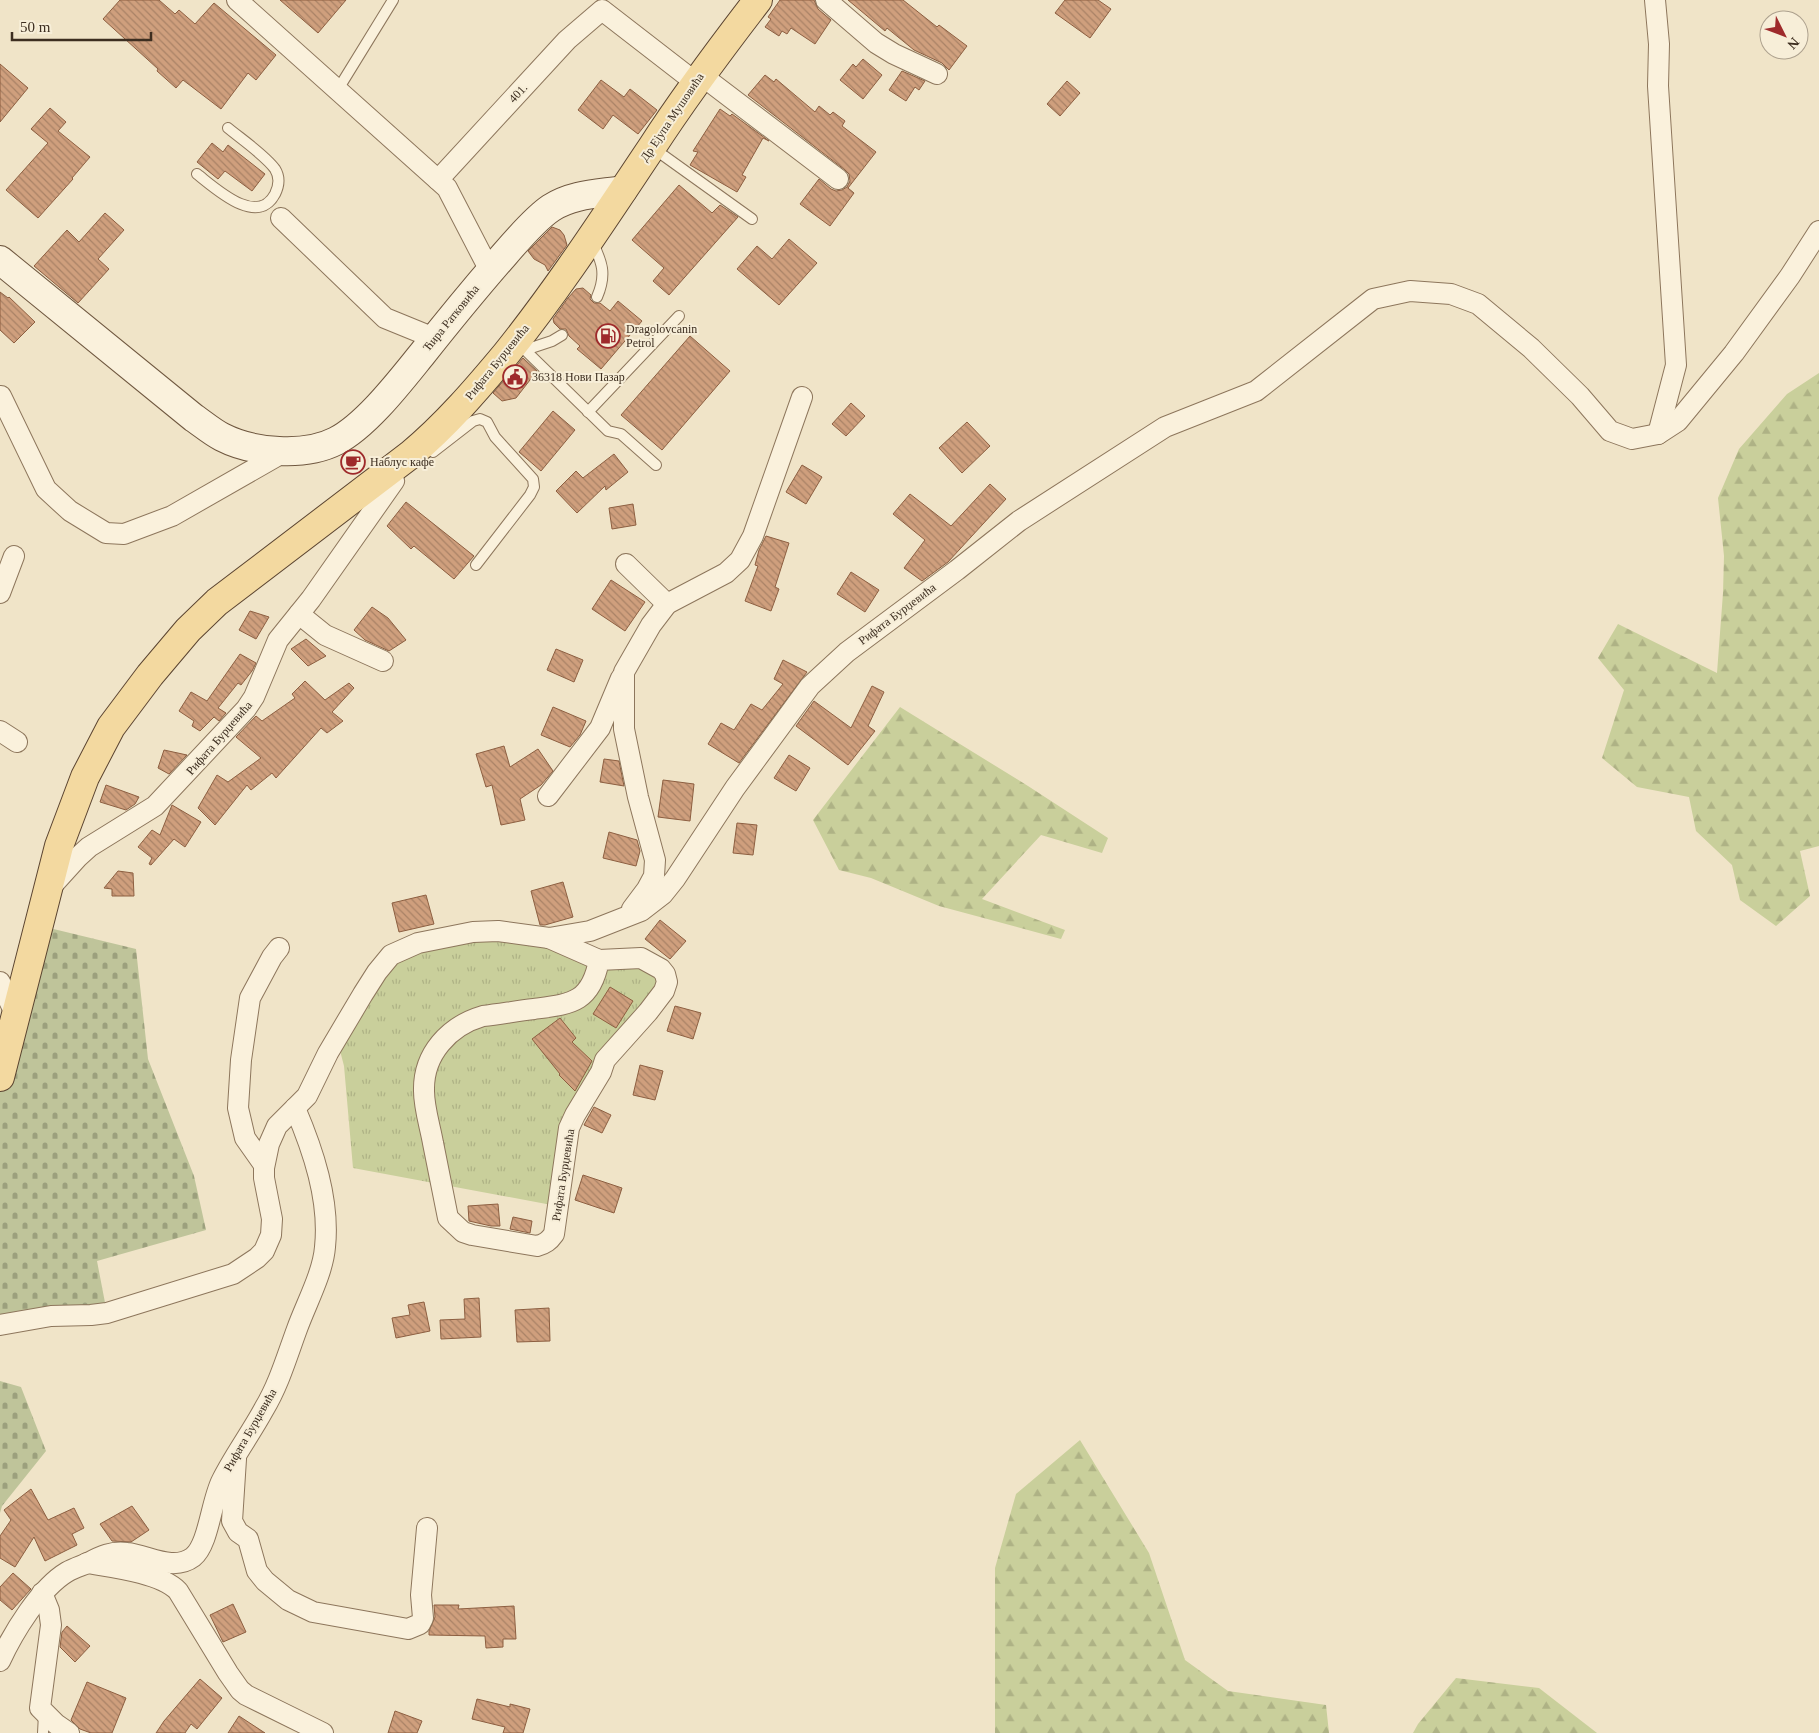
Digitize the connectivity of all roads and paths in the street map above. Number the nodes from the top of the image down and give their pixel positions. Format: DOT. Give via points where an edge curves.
graph roads {
  1 [pos="237,0"];
  2 [pos="394,0"];
  3 [pos="758,0"];
  4 [pos="826,0"];
  5 [pos="1655,0"];
  6 [pos="937,74"];
  7 [pos="698,78"];
  8 [pos="337,90"];
  9 [pos="228,128"];
  10 [pos="652,146"];
  11 [pos="196,174"];
  12 [pos="838,179"];
  13 [pos="438,180"];
  14 [pos="623,190"];
  15 [pos="275,210"];
  16 [pos="752,219"];
  17 [pos="1819,231"];
  18 [pos="591,238"];
  19 [pos="0,260"];
  20 [pos="490,271"];
  21 [pos="597,297"];
  22 [pos="679,316"];
  23 [pos="562,336"];
  24 [pos="434,338"];
  25 [pos="520,346"];
  26 [pos="1,396"];
  27 [pos="802,397"];
  28 [pos="588,412"];
  29 [pos="1658,434"];
  30 [pos="284,452"];
  31 [pos="426,457"];
  32 [pos="656,465"];
  33 [pos="395,476"];
  34 [pos="14,556"];
  35 [pos="626,564"];
  36 [pos="476,565"];
  37 [pos="0,593"];
  38 [pos="667,604"];
  39 [pos="299,614"];
  40 [pos="383,661"];
  41 [pos="624,672"];
  42 [pos="0,731"];
  43 [pos="17,742"];
  44 [pos="548,796"];
  45 [pos="46,893"];
  46 [pos="614,922"];
  47 [pos="549,938"];
  48 [pos="279,948"];
  49 [pos="599,960"];
  50 [pos="0,982"];
  51 [pos="16,1016"];
  52 [pos="0,1077"];
  53 [pos="295,1108"];
  54 [pos="264,1165"];
  55 [pos="0,1325"];
  56 [pos="236,1457"];
  57 [pos="427,1528"];
  58 [pos="87,1563"];
  59 [pos="42,1593"];
  60 [pos="0,1662"];
  61 [pos="43,1723"];
  62 [pos="69,1733"];
  63 [pos="323,1733"];
  1 -- 8 [label="street"];
  2 -- 8 [label="lane"];
  3 -- 7 [label="main road, Др Ејупа Мушовића"];
  4 -- 6 [label="street" via="876,43"];
  5 -- 29 [label="street" via="1676,365"];
  7 -- 10 [label="main road, Др Ејупа Мушовића"];
  7 -- 12 [label="street"];
  7 -- 13 [label="street, 401." via="602,10 568,40"];
  8 -- 13 [label="street"];
  9 -- 15 [label="lane" via="275,169 278,187 274,196"];
  10 -- 14 [label="main road, Др Ејупа Мушовића"];
  10 -- 16 [label="lane"];
  11 -- 15 [label="lane" via="244,206"];
  13 -- 20 [label="street" via="447,188"];
  14 -- 18 [label="main road, Др Ејупа Мушовића"];
  14 -- 20 [label="street, Ћира Ратковића" via="575,196 550,209"];
  15 -- 24 [label="street" via="385,318"];
  17 -- 29 [label="street" via="1734,353 1678,421"];
  18 -- 21 [label="lane" via="604,275"];
  18 -- 25 [label="main road, Рифата Бурџевића"];
  19 -- 30 [label="street, Ћира Ратковића" via="223,438 246,446"];
  20 -- 24 [label="street, Ћира Ратковића"];
  22 -- 28 [label="lane"];
  23 -- 25 [label="lane" via="552,341"];
  24 -- 30 [label="street, Ћира Ратковића" via="390,394 356,427 335,442"];
  25 -- 28 [label="lane"];
  25 -- 33 [label="main road, Рифата Бурџевића"];
  26 -- 30 [label="street, Ћира Ратковића" via="46,489 70,511 106,533 124,534 172,516"];
  27 -- 38 [label="street, Рифата Бурџевића" via="753,536 740,560 726,573"];
  28 -- 32 [label="lane" via="608,431 621,434"];
  29 -- 46 [label="street, Рифата Бурџевића" via="1632,439 1610,432 1580,396 1531,348 1478,304 1451,294 1410,291 1372,299 1256,391 1166,427 1019,521 846,652 810,686 663,894 641,911"];
  31 -- 36 [label="lane" via="480,419 487,422 495,437 533,479 530,495"];
  33 -- 39 [label="street, Рифата Бурџевића"];
  33 -- 45 [label="main road, Рифата Бурџевића" via="318,524 218,602 188,630 150,675 111,728 86,776 65,827"];
  34 -- 37 [label="street"];
  35 -- 38 [label="street"];
  38 -- 41 [label="street, Рифата Бурџевића"];
  39 -- 40 [label="street" via="325,635"];
  39 -- 45 [label="street, Рифата Бурџевића" via="273,648 254,697 228,729 155,806 89,847"];
  41 -- 44 [label="street" via="600,728"];
  41 -- 46 [label="street, Рифата Бурџевића" via="624,729 655,860 654,876 647,889 632,909"];
  42 -- 43 [label="street"];
  45 -- 51 [label="main road, Рифата Бурџевића"];
  46 -- 47 [label="street, Рифата Бурџевића" via="590,931"];
  47 -- 49 [label="street, Рифата Бурџевића"];
  47 -- 53 [label="street, Рифата Бурџевића" via="498,931 473,932 418,943 391,955 363,994 307,1096"];
  48 -- 54 [label="street" via="250,998 241,1060 238,1108 245,1138"];
  49 -- 49 [label="street, Рифата Бурџевића" via="642,958 661,968 667,982 648,1012 605,1060 569,1128 554,1234 537,1246 472,1236 448,1218 425,1102 425,1080 430,1060 444,1039 462,1024 483,1016 571,1002 592,984"];
  50 -- 51 [label="street"];
  51 -- 52 [label="main road, Рифата Бурџевића"];
  53 -- 54 [label="street, Рифата Бурџевића" via="277,1126"];
  53 -- 56 [label="street, Рифата Бурџевића" via="323,1198 325,1248 279,1380"];
  54 -- 55 [label="street, Рифата Бурџевића" via="272,1219 271,1235 264,1251 233,1274 106,1313 51,1316"];
  56 -- 57 [label="street" via="234,1527 248,1539 256,1571 265,1581 288,1600 313,1612 408,1629 420,1624 423,1618 421,1595"];
  56 -- 58 [label="street, Рифата Бурџевића" via="216,1492 205,1538 192,1557 178,1563 151,1560 126,1552 104,1554"];
  58 -- 59 [label="street, Рифата Бурџевића" via="66,1572"];
  58 -- 63 [label="street" via="150,1576 172,1585 240,1690"];
  59 -- 60 [label="street, Рифата Бурџевића"];
  59 -- 61 [label="street" via="51,1624 40,1700"];
  61 -- 62 [label="street"];
}
